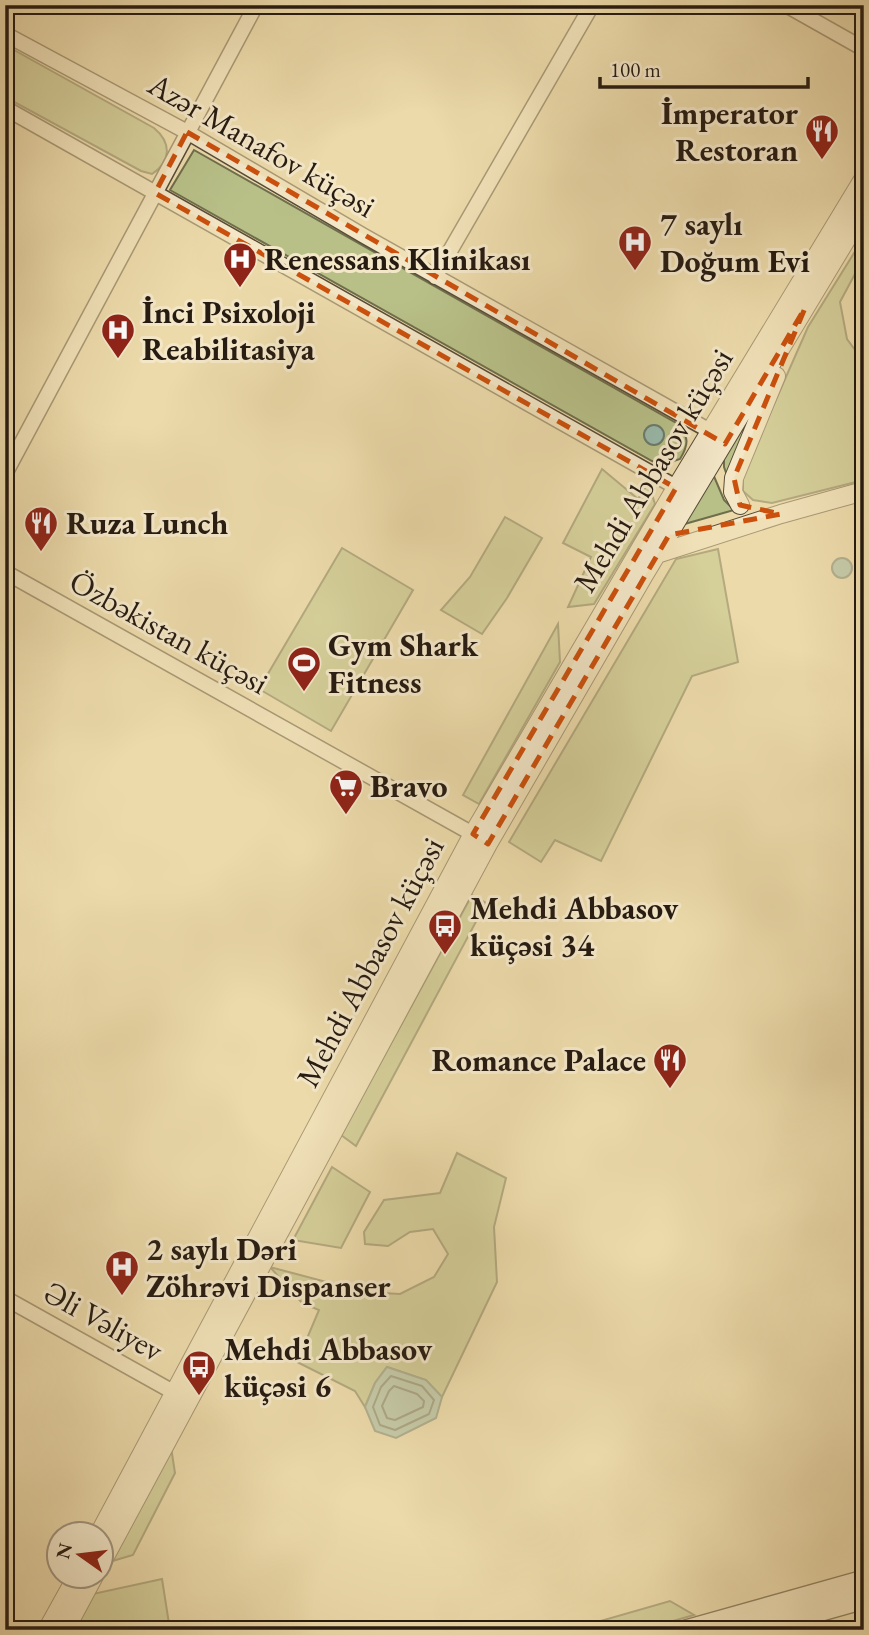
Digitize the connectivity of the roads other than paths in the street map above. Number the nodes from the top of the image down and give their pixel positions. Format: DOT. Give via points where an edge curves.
graph roads {
  1 [pos="256,5"];
  2 [pos="592,5"];
  3 [pos="786,5"];
  4 [pos="5,34"];
  5 [pos="864,49"];
  6 [pos="5,108"];
  7 [pos="187,132"];
  8 [pos="864,178"];
  9 [pos="155,193"];
  10 [pos="864,210"];
  11 [pos="435,277"];
  12 [pos="805,308"];
  13 [pos="710,431"];
  14 [pos="718,453"];
  15 [pos="5,474"];
  16 [pos="676,488"];
  17 [pos="697,489"];
  18 [pos="864,491"];
  19 [pos="740,505"];
  20 [pos="780,514"];
  21 [pos="669,535"];
  22 [pos="646,539"];
  23 [pos="657,554"];
  24 [pos="5,572"];
  25 [pos="481,839"];
  26 [pos="5,1298"];
  27 [pos="175,1393"];
  28 [pos="107,1520"];
  29 [pos="116,1535"];
  30 [pos="864,1580"];
  31 [pos="68,1590"];
  32 [pos="86,1590"];
  33 [pos="864,1599"];
  34 [pos="47,1630"];
  35 [pos="65,1630"];
  36 [pos="686,1630"];
  37 [pos="754,1630"];
  1 -- 7 [label="street"];
  2 -- 11 [label="street"];
  3 -- 5 [label="street"];
  4 -- 7 [label="street, Azər Manafov küçəsi"];
  6 -- 9 [label="street"];
  7 -- 9 [label="street"];
  7 -- 11 [label="street, Azər Manafov küçəsi"];
  8 -- 13 [label="street, Mehdi Abbasov küçəsi"];
  9 -- 15 [label="street"];
  9 -- 16 [label="street"];
  10 -- 12 [label="street, Mehdi Abbasov küçəsi"];
  11 -- 13 [label="street, Azər Manafov küçəsi"];
  12 -- 14 [label="street, Mehdi Abbasov küçəsi"];
  12 -- 19 [label="street" via="737,467 733,492"];
  13 -- 14 [label="street"];
  13 -- 16 [label="street, Mehdi Abbasov küçəsi"];
  14 -- 17 [label="street, Mehdi Abbasov küçəsi"];
  14 -- 19 [label="street" via="724,488"];
  16 -- 17 [label="street"];
  16 -- 22 [label="street, Mehdi Abbasov küçəsi"];
  17 -- 21 [label="street, Mehdi Abbasov küçəsi"];
  18 -- 20 [label="street"];
  19 -- 20 [label="street"];
  20 -- 21 [label="street"];
  20 -- 23 [label="street"];
  21 -- 22 [label="street"];
  21 -- 23 [label="street, Mehdi Abbasov küçəsi"];
  22 -- 25 [label="street, Mehdi Abbasov küçəsi"];
  23 -- 25 [label="street, Mehdi Abbasov küçəsi"];
  24 -- 25 [label="street, Özbəkistan küçəsi"];
  25 -- 27 [label="street, Mehdi Abbasov küçəsi"];
  25 -- 29 [label="street, Mehdi Abbasov küçəsi"];
  26 -- 27 [label="street, Əli Vəliyev"];
  27 -- 28 [label="street, Mehdi Abbasov küçəsi"];
  30 -- 36 [label="main road"];
  31 -- 34 [label="street"];
  32 -- 35 [label="street"];
  33 -- 37 [label="main road"];
}
